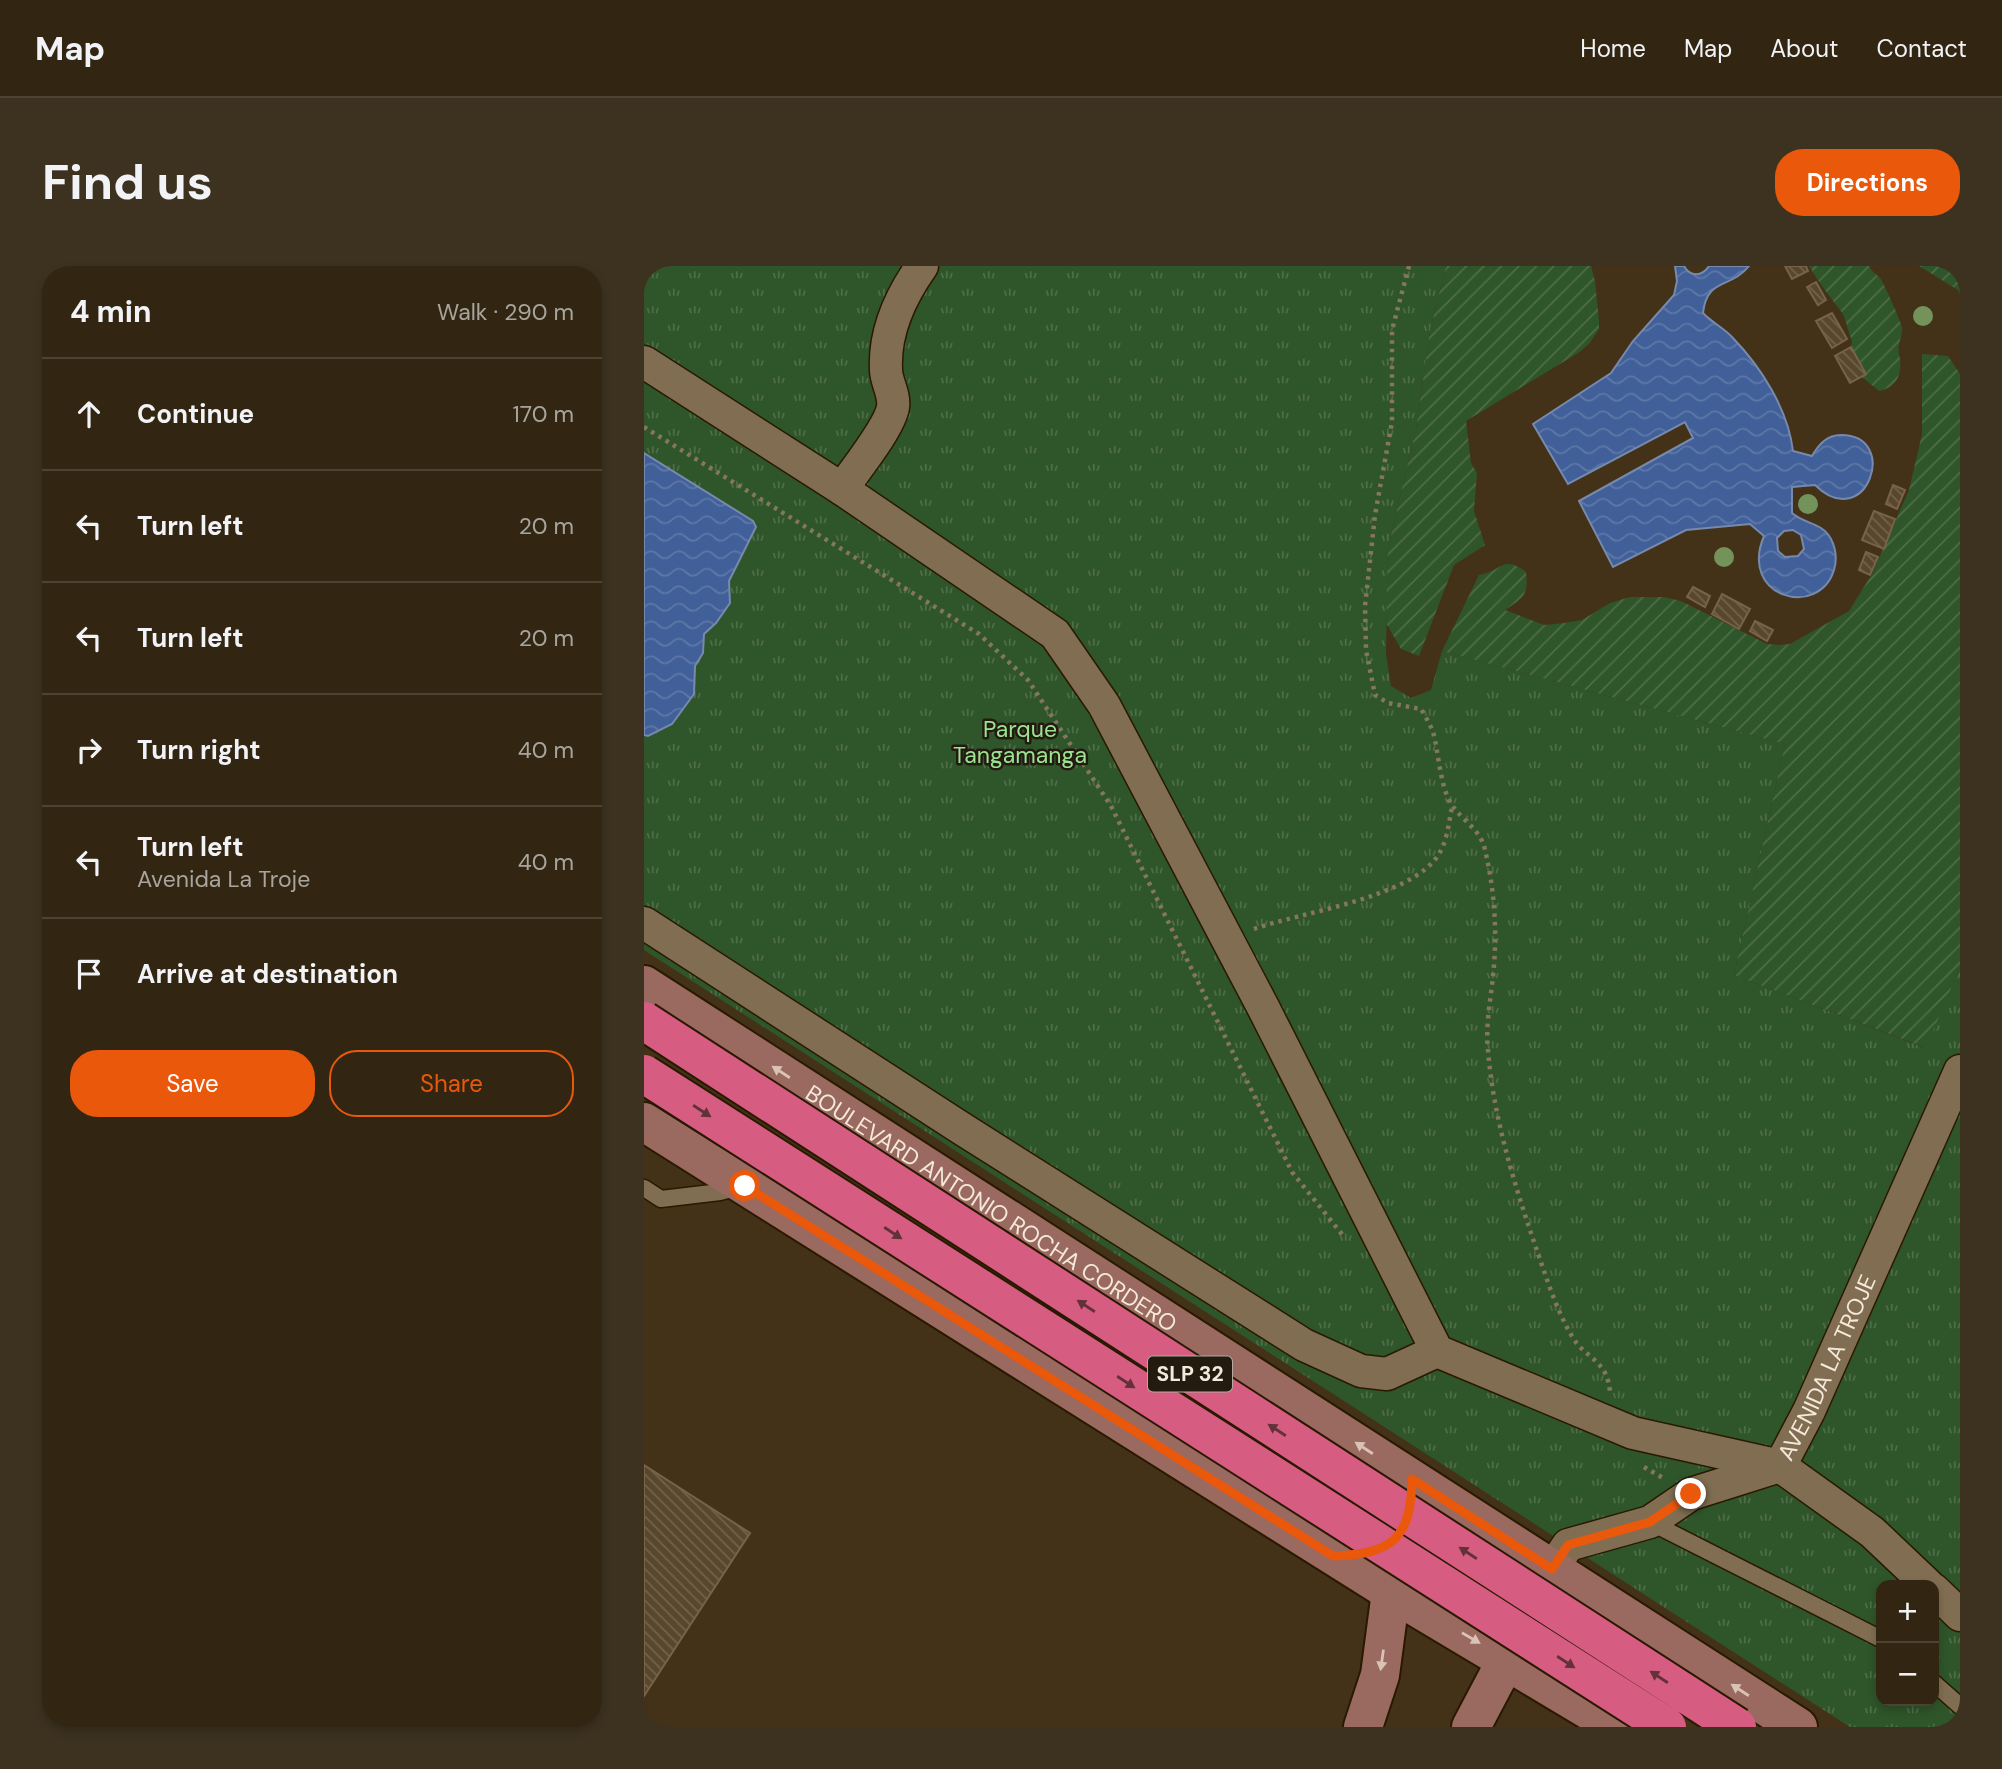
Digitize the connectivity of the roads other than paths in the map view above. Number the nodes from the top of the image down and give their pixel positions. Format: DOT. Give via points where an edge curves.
graph roads {
  1 [pos="922,266"];
  2 [pos="644,362"];
  3 [pos="842,489"];
  4 [pos="644,922"];
  5 [pos="644,985"];
  6 [pos="644,1021"];
  7 [pos="1960,1071"];
  8 [pos="644,1074"];
  9 [pos="644,1122"];
  10 [pos="745,1186"];
  11 [pos="644,1188"];
  12 [pos="1437,1352"];
  13 [pos="1780,1466"];
  14 [pos="1412,1479"];
  15 [pos="1650,1522"];
  16 [pos="1333,1556"];
  17 [pos="1552,1569"];
  18 [pos="1923,1580"];
  19 [pos="1391,1592"];
  20 [pos="1939,1595"];
  21 [pos="1960,1615"];
  22 [pos="1876,1636"];
  23 [pos="1508,1660"];
  24 [pos="1939,1687"];
  25 [pos="1960,1706"];
  26 [pos="1363,1727"];
  27 [pos="1471,1727"];
  28 [pos="1617,1727"];
  29 [pos="1667,1727"];
  30 [pos="1737,1727"];
  31 [pos="1798,1727"];
  1 -- 3 [label="street" via="889,325 886,371 894,406"];
  2 -- 3 [label="street"];
  3 -- 12 [label="street" via="1055,634 1104,705"];
  4 -- 12 [label="street" via="1304,1345 1360,1371 1387,1374"];
  14 -- 5 [label="street, BOULEVARD ANTONIO ROCHA CORDERO, one-way"];
  30 -- 6 [label="highway, SLP 32, one-way, bridge"];
  7 -- 13 [label="street, AVENIDA LA TROJE" via="1809,1412"];
  8 -- 29 [label="highway, SLP 32, one-way, bridge"];
  9 -- 10 [label="street"];
  10 -- 11 [label="lane" via="661,1199"];
  10 -- 16 [label="street"];
  12 -- 13 [label="street" via="1633,1433"];
  13 -- 15 [label="street, AVENIDA LA TROJE" via="1691,1494"];
  13 -- 18 [label="street" via="1872,1532"];
  14 -- 16 [label="street" via="1411,1506 1395,1540 1373,1552"];
  14 -- 17 [label="street, BOULEVARD ANTONIO ROCHA CORDERO"];
  15 -- 17 [label="street, AVENIDA LA TROJE" via="1568,1545"];
  15 -- 22 [label="lane"];
  16 -- 19 [label="street"];
  17 -- 23 [label="street"];
  31 -- 17 [label="street, BOULEVARD ANTONIO ROCHA CORDERO, one-way"];
  19 -- 23 [label="street, one-way"];
  19 -- 26 [label="street, one-way" via="1380,1675"];
  20 -- 21 [label="street"];
  23 -- 27 [label="street"];
  23 -- 28 [label="street"];
  24 -- 25 [label="lane"];
}
